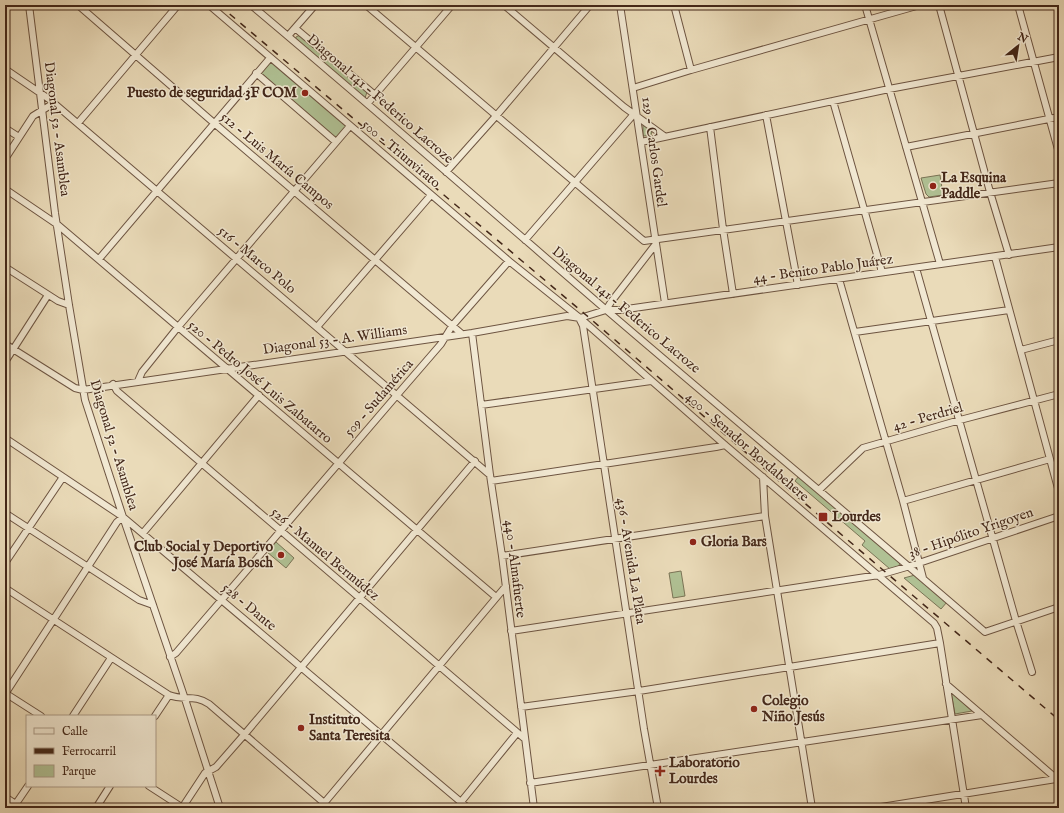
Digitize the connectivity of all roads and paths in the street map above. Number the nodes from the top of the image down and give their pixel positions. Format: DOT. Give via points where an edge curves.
graph roads {
  1 [pos="29,5"];
  2 [pos="78,5"];
  3 [pos="178,5"];
  4 [pos="209,5"];
  5 [pos="251,5"];
  6 [pos="315,5"];
  7 [pos="366,5"];
  8 [pos="452,5"];
  9 [pos="504,5"];
  10 [pos="590,5"];
  11 [pos="620,5"];
  12 [pos="674,5"];
  13 [pos="865,5"];
  14 [pos="920,5"];
  15 [pos="939,5"];
  16 [pos="1018,5"];
  17 [pos="869,20"];
  18 [pos="295,28"];
  19 [pos="288,36"];
  20 [pos="416,47"];
  21 [pos="554,48"];
  22 [pos="136,55"];
  23 [pos="1059,57"];
  24 [pos="270,58"];
  25 [pos="1034,62"];
  26 [pos="5,69"];
  27 [pos="691,70"];
  28 [pos="256,74"];
  29 [pos="959,77"];
  30 [pos="633,88"];
  31 [pos="889,89"];
  32 [pos="39,92"];
  33 [pos="375,95"];
  34 [pos="833,102"];
  35 [pos="54,103"];
  36 [pos="368,103"];
  37 [pos="42,110"];
  38 [pos="766,115"];
  39 [pos="496,116"];
  40 [pos="635,116"];
  41 [pos="1059,117"];
  42 [pos="1050,119"];
  43 [pos="78,123"];
  44 [pos="214,124"];
  45 [pos="350,126"];
  46 [pos="710,127"];
  47 [pos="5,128"];
  48 [pos="974,133"];
  49 [pos="664,136"];
  50 [pos="19,137"];
  51 [pos="336,142"];
  52 [pos="641,142"];
  53 [pos="906,147"];
  54 [pos="1059,153"];
  55 [pos="5,159"];
  56 [pos="446,172"];
  57 [pos="575,183"];
  58 [pos="1059,183"];
  59 [pos="5,189"];
  60 [pos="157,191"];
  61 [pos="294,192"];
  62 [pos="990,192"];
  63 [pos="431,195"];
  64 [pos="921,202"];
  65 [pos="864,210"];
  66 [pos="786,221"];
  67 [pos="58,225"];
  68 [pos="723,229"];
  69 [pos="525,240"];
  70 [pos="655,242"];
  71 [pos="1059,247"];
  72 [pos="1009,255"];
  73 [pos="995,257"];
  74 [pos="99,259"];
  75 [pos="237,259"];
  76 [pos="374,260"];
  77 [pos="509,261"];
  78 [pos="940,264"];
  79 [pos="5,267"];
  80 [pos="916,268"];
  81 [pos="882,272"];
  82 [pos="839,279"];
  83 [pos="798,285"];
  84 [pos="733,294"];
  85 [pos="48,295"];
  86 [pos="665,303"];
  87 [pos="69,305"];
  88 [pos="606,310"];
  89 [pos="1009,310"];
  90 [pos="590,314"];
  91 [pos="580,318"];
  92 [pos="932,321"];
  93 [pos="452,326"];
  94 [pos="317,327"];
  95 [pos="178,328"];
  96 [pos="855,332"];
  97 [pos="472,333"];
  98 [pos="462,334"];
  99 [pos="445,337"];
  100 [pos="1059,340"];
  101 [pos="5,344"];
  102 [pos="14,349"];
  103 [pos="1021,350"];
  104 [pos="345,351"];
  105 [pos="5,362"];
  106 [pos="226,368"];
  107 [pos="138,381"];
  108 [pos="651,381"];
  109 [pos="113,384"];
  110 [pos="593,389"];
  111 [pos="83,390"];
  112 [pos="1059,394"];
  113 [pos="258,395"];
  114 [pos="397,395"];
  115 [pos="1034,400"];
  116 [pos="482,405"];
  117 [pos="960,420"];
  118 [pos="5,438"];
  119 [pos="886,441"];
  120 [pos="725,445"];
  121 [pos="1050,459"];
  122 [pos="475,461"];
  123 [pos="201,462"];
  124 [pos="339,463"];
  125 [pos="604,463"];
  126 [pos="63,477"];
  127 [pos="763,477"];
  128 [pos="491,478"];
  129 [pos="976,480"];
  130 [pos="819,490"];
  131 [pos="1059,492"];
  132 [pos="903,501"];
  133 [pos="5,513"];
  134 [pos="765,516"];
  135 [pos="1059,516"];
  136 [pos="123,517"];
  137 [pos="28,528"];
  138 [pos="417,530"];
  139 [pos="280,531"];
  140 [pos="143,533"];
  141 [pos="615,538"];
  142 [pos="992,538"];
  143 [pos="502,556"];
  144 [pos="5,563"];
  145 [pos="919,563"];
  146 [pos="88,566"];
  147 [pos="910,566"];
  148 [pos="879,575"];
  149 [pos="923,578"];
  150 [pos="506,586"];
  151 [pos="5,588"];
  152 [pos="777,591"];
  153 [pos="496,597"];
  154 [pos="360,598"];
  155 [pos="222,600"];
  156 [pos="153,605"];
  157 [pos="1059,607"];
  158 [pos="627,614"];
  159 [pos="54,619"];
  160 [pos="1016,621"];
  161 [pos="511,631"];
  162 [pos="940,643"];
  163 [pos="170,657"];
  164 [pos="111,658"];
  165 [pos="439,666"];
  166 [pos="301,667"];
  167 [pos="790,667"];
  168 [pos="1032,672"];
  169 [pos="946,684"];
  170 [pos="639,690"];
  171 [pos="5,694"];
  172 [pos="169,695"];
  173 [pos="185,699"];
  174 [pos="521,707"];
  175 [pos="39,715"];
  176 [pos="74,715"];
  177 [pos="156,715"];
  178 [pos="982,715"];
  179 [pos="952,719"];
  180 [pos="517,733"];
  181 [pos="244,734"];
  182 [pos="381,735"];
  183 [pos="525,739"];
  184 [pos="802,742"];
  185 [pos="650,765"];
  186 [pos="208,770"];
  187 [pos="1058,780"];
  188 [pos="530,783"];
  189 [pos="27,787"];
  190 [pos="109,787"];
  191 [pos="150,787"];
  192 [pos="964,794"];
  193 [pos="5,797"];
  194 [pos="461,802"];
  195 [pos="15,806"];
  196 [pos="322,806"];
  197 [pos="22,808"];
  198 [pos="96,808"];
  199 [pos="182,808"];
  200 [pos="220,808"];
  201 [pos="330,808"];
  202 [pos="456,808"];
  203 [pos="468,808"];
  204 [pos="534,808"];
  205 [pos="658,808"];
  206 [pos="812,808"];
  207 [pos="875,808"];
  208 [pos="966,808"];
  1 -- 32 [label="street, Diagonal 52 - Asamblea"];
  2 -- 22 [label="street, 512 - Luis María Campos"];
  3 -- 22 [label="street"];
  4 -- 24 [label="street, 500 - Triunvirato"];
  5 -- 19 [label="street, Diagonal 141 - Federico Lacroze"];
  6 -- 18 [label="street"];
  7 -- 20 [label="street"];
  8 -- 20 [label="street"];
  9 -- 21 [label="street"];
  10 -- 21 [label="street"];
  11 -- 30 [label="street, 129 - Carlos Gardel"];
  12 -- 27 [label="street"];
  13 -- 17 [label="street"];
  14 -- 17 [label="street"];
  15 -- 29 [label="street"];
  16 -- 25 [label="street"];
  17 -- 27 [label="street"];
  17 -- 31 [label="street"];
  18 -- 19 [label="street"];
  18 -- 33 [label="street, Diagonal 141 - Federico Lacroze"];
  19 -- 36 [label="street, Diagonal 141 - Federico Lacroze"];
  20 -- 33 [label="street"];
  20 -- 39 [label="street"];
  21 -- 39 [label="street"];
  21 -- 40 [label="street"];
  22 -- 43 [label="street"];
  22 -- 44 [label="street, 512 - Luis María Campos"];
  23 -- 25 [label="street"];
  24 -- 28 [label="street"];
  24 -- 45 [label="street, 500 - Triunvirato"];
  25 -- 29 [label="street"];
  25 -- 42 [label="street"];
  26 -- 32 [label="street, 516 - Marco Polo"];
  27 -- 30 [label="street"];
  28 -- 44 [label="street"];
  28 -- 51 [label="street"];
  29 -- 31 [label="street"];
  29 -- 48 [label="street"];
  30 -- 40 [label="street, 129 - Carlos Gardel"];
  31 -- 34 [label="street"];
  31 -- 53 [label="street"];
  32 -- 35 [label="street, 516 - Marco Polo"];
  32 -- 37 [label="street, Diagonal 52 - Asamblea"];
  33 -- 36 [label="street"];
  34 -- 38 [label="street"];
  34 -- 65 [label="street"];
  35 -- 37 [label="street"];
  35 -- 43 [label="street, 516 - Marco Polo"];
  36 -- 56 [label="street, Diagonal 141 - Federico Lacroze"];
  37 -- 50 [label="street" via="33,116"];
  37 -- 67 [label="street, Diagonal 52 - Asamblea"];
  38 -- 46 [label="street"];
  38 -- 66 [label="street"];
  39 -- 56 [label="street"];
  39 -- 57 [label="street"];
  40 -- 49 [label="street"];
  40 -- 52 [label="street, 129 - Carlos Gardel"];
  40 -- 57 [label="street"];
  41 -- 42 [label="street"];
  42 -- 48 [label="street"];
  42 -- 54 [label="street"];
  43 -- 60 [label="street, 516 - Marco Polo"];
  44 -- 60 [label="street"];
  44 -- 61 [label="street, 512 - Luis María Campos"];
  45 -- 51 [label="street"];
  45 -- 63 [label="street, 500 - Triunvirato"];
  46 -- 49 [label="street"];
  46 -- 68 [label="street"];
  47 -- 50 [label="street"];
  48 -- 53 [label="street"];
  48 -- 62 [label="street"];
  49 -- 52 [label="street"];
  50 -- 55 [label="street"];
  51 -- 61 [label="street"];
  52 -- 70 [label="street, 129 - Carlos Gardel"];
  53 -- 64 [label="street"];
  56 -- 69 [label="street, Diagonal 141 - Federico Lacroze"];
  57 -- 69 [label="street"];
  57 -- 70 [label="street" via="640,239"];
  58 -- 62 [label="street"];
  59 -- 67 [label="street, 520 - Pedro José Luis Zabatarro"];
  60 -- 74 [label="street"];
  60 -- 75 [label="street, 516 - Marco Polo"];
  61 -- 75 [label="street"];
  61 -- 76 [label="street, 512 - Luis María Campos"];
  62 -- 64 [label="street"];
  62 -- 72 [label="street"];
  63 -- 76 [label="street"];
  63 -- 77 [label="street, 500 - Triunvirato"];
  64 -- 65 [label="street"];
  64 -- 78 [label="street"];
  65 -- 66 [label="street"];
  65 -- 81 [label="street"];
  66 -- 68 [label="street"];
  66 -- 83 [label="street"];
  67 -- 74 [label="street, 520 - Pedro José Luis Zabatarro"];
  67 -- 87 [label="street, Diagonal 52 - Asamblea"];
  68 -- 70 [label="street"];
  68 -- 84 [label="street"];
  69 -- 88 [label="street, Diagonal 141 - Federico Lacroze"];
  70 -- 86 [label="street, 129 - Carlos Gardel"];
  70 -- 88 [label="street"];
  71 -- 72 [label="street, 44 - Benito Pablo Juárez"];
  72 -- 73 [label="street, 44 - Benito Pablo Juárez"];
  73 -- 78 [label="street, 44 - Benito Pablo Juárez"];
  73 -- 89 [label="street"];
  74 -- 95 [label="street, 520 - Pedro José Luis Zabatarro"];
  75 -- 94 [label="street, 516 - Marco Polo"];
  75 -- 95 [label="street"];
  76 -- 93 [label="street, 512 - Luis María Campos"];
  76 -- 94 [label="street"];
  77 -- 91 [label="street, 500 - Triunvirato"];
  77 -- 93 [label="street, 509 - Sudamérica"];
  78 -- 80 [label="street, 44 - Benito Pablo Juárez"];
  79 -- 85 [label="street"];
  80 -- 81 [label="street, 44 - Benito Pablo Juárez"];
  80 -- 92 [label="street"];
  81 -- 82 [label="street, 44 - Benito Pablo Juárez"];
  82 -- 83 [label="street, 44 - Benito Pablo Juárez"];
  82 -- 96 [label="street"];
  83 -- 84 [label="street, 44 - Benito Pablo Juárez"];
  84 -- 86 [label="street, 44 - Benito Pablo Juárez"];
  85 -- 87 [label="street"];
  85 -- 102 [label="street"];
  86 -- 88 [label="street, 44 - Benito Pablo Juárez"];
  87 -- 111 [label="street, Diagonal 52 - Asamblea"];
  88 -- 90 [label="street, 44 - Benito Pablo Juárez"];
  88 -- 130 [label="street, Diagonal 141 - Federico Lacroze"];
  89 -- 92 [label="street"];
  89 -- 103 [label="street"];
  90 -- 91 [label="street, Diagonal 53 - A. Williams"];
  91 -- 97 [label="street, Diagonal 53 - A. Williams" via="568,316"];
  91 -- 108 [label="street, 400 - Senador Bordabehere"];
  91 -- 110 [label="street, 436 - Avenida La Plata"];
  92 -- 96 [label="street"];
  92 -- 117 [label="street"];
  93 -- 98 [label="street, 512 - Luis María Campos"];
  93 -- 99 [label="street, 509 - Sudamérica"];
  94 -- 104 [label="street, 516 - Marco Polo"];
  95 -- 106 [label="street, 520 - Pedro José Luis Zabatarro"];
  95 -- 107 [label="street" via="142,372"];
  96 -- 119 [label="street"];
  97 -- 98 [label="street, Diagonal 53 - A. Williams"];
  97 -- 116 [label="street, 440 - Almafuerte"];
  98 -- 99 [label="street, Diagonal 53 - A. Williams"];
  99 -- 104 [label="street, Diagonal 53 - A. Williams"];
  99 -- 114 [label="street, 509 - Sudamérica"];
  100 -- 103 [label="street"];
  101 -- 102 [label="street"];
  102 -- 105 [label="street"];
  102 -- 111 [label="street" via="75,388"];
  103 -- 115 [label="street"];
  104 -- 106 [label="street, Diagonal 53 - A. Williams"];
  104 -- 114 [label="street, 516 - Marco Polo"];
  106 -- 107 [label="street, Diagonal 53 - A. Williams"];
  106 -- 113 [label="street, 520 - Pedro José Luis Zabatarro"];
  107 -- 109 [label="street, Diagonal 53 - A. Williams"];
  108 -- 110 [label="street"];
  108 -- 120 [label="street, 400 - Senador Bordabehere"];
  109 -- 111 [label="street, Diagonal 53 - A. Williams"];
  109 -- 123 [label="street, 526 - Manuel Bermúdez" via="117,391"];
  110 -- 116 [label="street"];
  110 -- 125 [label="street, 436 - Avenida La Plata"];
  111 -- 136 [label="street, Diagonal 52 - Asamblea"];
  112 -- 115 [label="street, 42 - Perdriel"];
  113 -- 123 [label="street"];
  113 -- 124 [label="street, 520 - Pedro José Luis Zabatarro"];
  114 -- 122 [label="street, 516 - Marco Polo"];
  114 -- 124 [label="street, 509 - Sudamérica"];
  115 -- 117 [label="street, 42 - Perdriel"];
  115 -- 121 [label="street"];
  116 -- 128 [label="street, 440 - Almafuerte"];
  117 -- 119 [label="street, 42 - Perdriel"];
  117 -- 129 [label="street"];
  118 -- 126 [label="street, 528 - Dante"];
  119 -- 130 [label="street, 42 - Perdriel" via="861,450"];
  119 -- 132 [label="street"];
  120 -- 125 [label="street"];
  120 -- 127 [label="street, 400 - Senador Bordabehere"];
  121 -- 129 [label="street"];
  121 -- 131 [label="street"];
  122 -- 128 [label="street, 516 - Marco Polo"];
  122 -- 138 [label="street"];
  123 -- 139 [label="street, 526 - Manuel Bermúdez"];
  123 -- 140 [label="street"];
  124 -- 138 [label="street, 520 - Pedro José Luis Zabatarro"];
  124 -- 139 [label="street, 509 - Sudamérica"];
  125 -- 128 [label="street"];
  125 -- 141 [label="street, 436 - Avenida La Plata"];
  126 -- 136 [label="street, 528 - Dante"];
  126 -- 137 [label="street"];
  127 -- 134 [label="street"];
  127 -- 148 [label="street, 400 - Senador Bordabehere"];
  128 -- 143 [label="street, 440 - Almafuerte"];
  129 -- 132 [label="street"];
  129 -- 142 [label="street"];
  130 -- 147 [label="street, Diagonal 141 - Federico Lacroze"];
  132 -- 145 [label="street"];
  133 -- 137 [label="street"];
  134 -- 141 [label="street"];
  134 -- 152 [label="street"];
  135 -- 142 [label="street, 38 - Hipólito Yrigoyen"];
  136 -- 140 [label="street, 528 - Dante"];
  136 -- 146 [label="street" via="116,522"];
  136 -- 156 [label="street, Diagonal 52 - Asamblea"];
  137 -- 144 [label="street"];
  137 -- 146 [label="street"];
  138 -- 153 [label="street, 520 - Pedro José Luis Zabatarro"];
  138 -- 154 [label="street"];
  139 -- 154 [label="street, 526 - Manuel Bermúdez"];
  139 -- 155 [label="street, 509 - Sudamérica"];
  140 -- 155 [label="street, 528 - Dante"];
  141 -- 143 [label="street"];
  141 -- 158 [label="street, 436 - Avenida La Plata"];
  142 -- 145 [label="street, 38 - Hipólito Yrigoyen"];
  142 -- 160 [label="street"];
  143 -- 150 [label="street, 440 - Almafuerte"];
  145 -- 147 [label="street, 38 - Hipólito Yrigoyen"];
  145 -- 149 [label="street"];
  146 -- 156 [label="street" via="139,600"];
  146 -- 159 [label="street"];
  147 -- 148 [label="street, 38 - Hipólito Yrigoyen"];
  147 -- 149 [label="street, Diagonal 141 - Federico Lacroze"];
  148 -- 152 [label="street, 38 - Hipólito Yrigoyen"];
  148 -- 162 [label="street, 400 - Senador Bordabehere" via="936,625"];
  149 -- 160 [label="street, Diagonal 141 - Federico Lacroze" via="985,632"];
  150 -- 153 [label="street"];
  150 -- 161 [label="street, 440 - Almafuerte"];
  151 -- 159 [label="street"];
  152 -- 158 [label="street, 38 - Hipólito Yrigoyen"];
  152 -- 167 [label="street"];
  153 -- 165 [label="street"];
  154 -- 165 [label="street, 526 - Manuel Bermúdez"];
  154 -- 166 [label="street"];
  155 -- 163 [label="street, 509 - Sudamérica"];
  155 -- 166 [label="street, 528 - Dante"];
  156 -- 163 [label="street, Diagonal 52 - Asamblea"];
  157 -- 160 [label="street"];
  158 -- 161 [label="street, 38 - Hipólito Yrigoyen"];
  158 -- 170 [label="street, 436 - Avenida La Plata"];
  159 -- 164 [label="street"];
  159 -- 171 [label="street"];
  160 -- 168 [label="street"];
  161 -- 174 [label="street, 440 - Almafuerte"];
  162 -- 167 [label="street"];
  162 -- 169 [label="street"];
  163 -- 173 [label="street, Diagonal 52 - Asamblea"];
  164 -- 172 [label="street"];
  164 -- 176 [label="street"];
  165 -- 180 [label="street, 526 - Manuel Bermúdez"];
  165 -- 182 [label="street"];
  166 -- 181 [label="street"];
  166 -- 182 [label="street, 528 - Dante"];
  167 -- 170 [label="street"];
  167 -- 184 [label="street"];
  169 -- 178 [label="street"];
  169 -- 179 [label="street"];
  170 -- 174 [label="street"];
  170 -- 185 [label="street, 436 - Avenida La Plata"];
  171 -- 175 [label="street"];
  172 -- 173 [label="street"];
  172 -- 177 [label="street"];
  173 -- 181 [label="street" via="203,700"];
  173 -- 186 [label="street, Diagonal 52 - Asamblea"];
  174 -- 183 [label="street, 440 - Almafuerte"];
  178 -- 179 [label="street"];
  178 -- 187 [label="street"];
  179 -- 184 [label="street"];
  179 -- 192 [label="street"];
  180 -- 183 [label="street, 526 - Manuel Bermúdez"];
  180 -- 194 [label="street"];
  181 -- 186 [label="street" via="216,767"];
  181 -- 196 [label="street"];
  182 -- 194 [label="street, 528 - Dante"];
  182 -- 196 [label="street"];
  183 -- 188 [label="street, 440 - Almafuerte"];
  184 -- 185 [label="street"];
  184 -- 206 [label="street"];
  185 -- 188 [label="street"];
  185 -- 205 [label="street, 436 - Avenida La Plata"];
  186 -- 199 [label="street"];
  186 -- 200 [label="street, Diagonal 52 - Asamblea"];
  187 -- 192 [label="street"];
  188 -- 204 [label="street, 440 - Almafuerte"];
  189 -- 195 [label="street"];
  190 -- 198 [label="street"];
  191 -- 199 [label="street"];
  192 -- 207 [label="street"];
  192 -- 208 [label="street"];
  193 -- 195 [label="street"];
  194 -- 202 [label="street"];
  194 -- 203 [label="street, 528 - Dante"];
  195 -- 197 [label="street"];
  196 -- 201 [label="street"];
}
